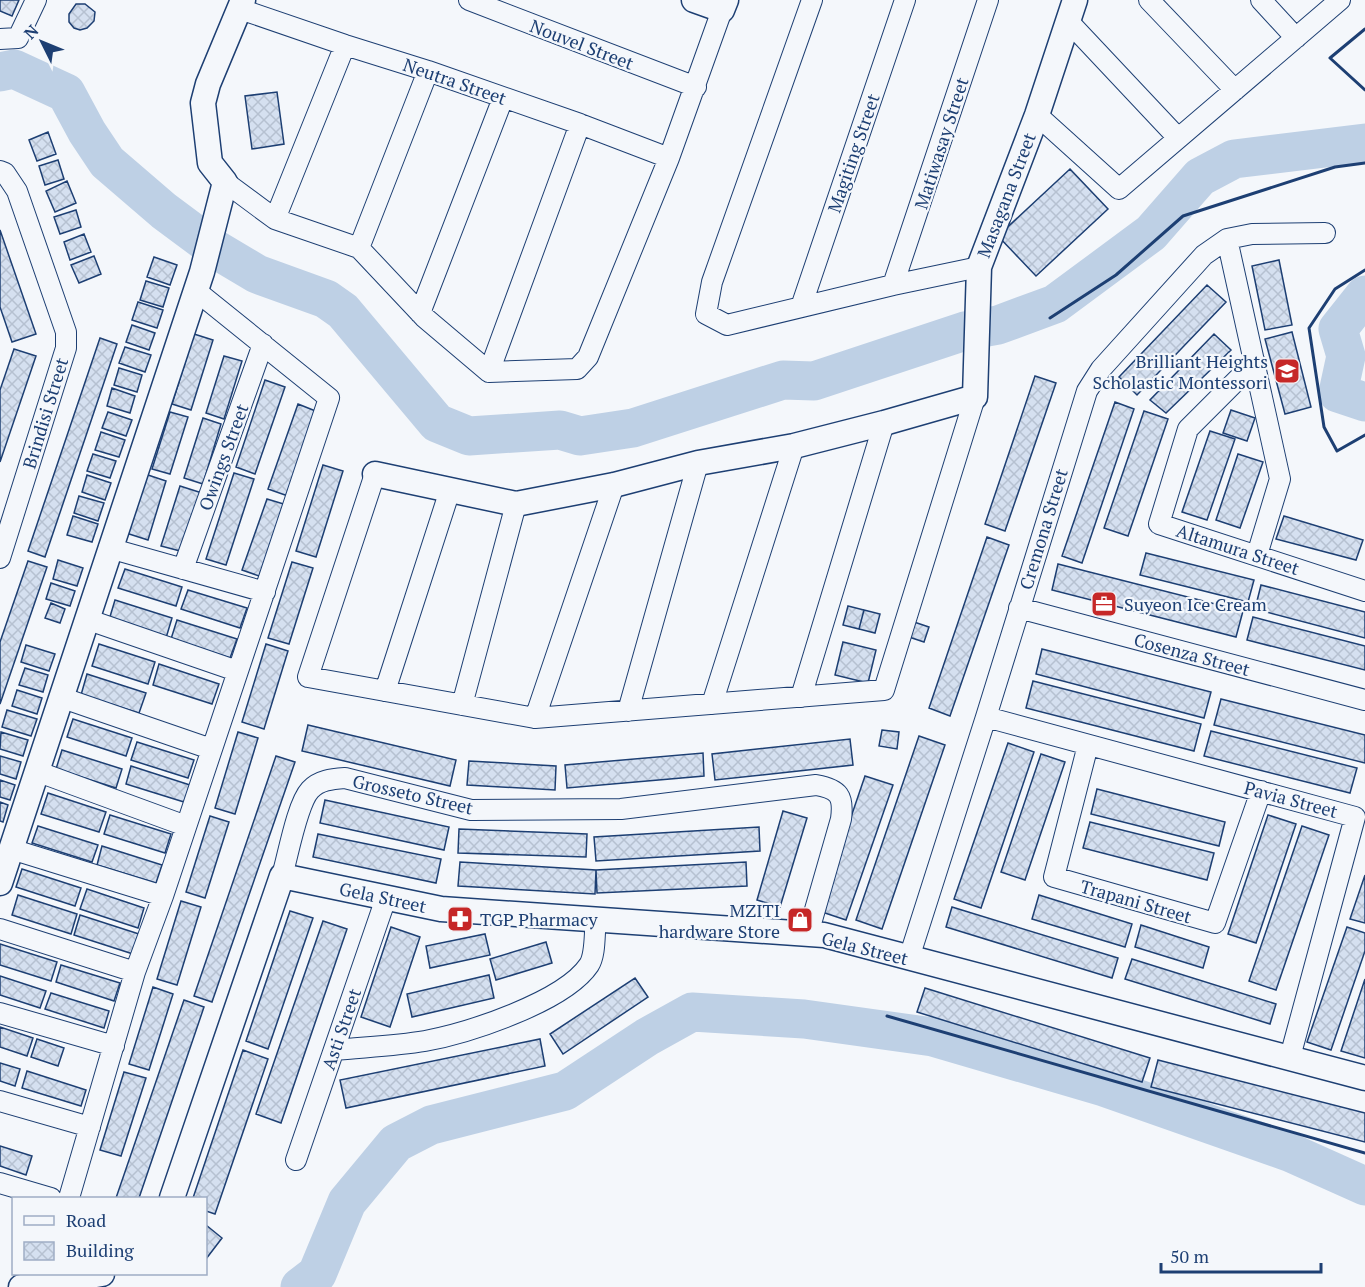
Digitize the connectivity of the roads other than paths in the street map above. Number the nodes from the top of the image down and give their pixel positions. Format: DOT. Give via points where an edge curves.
graph roads {
  1 [pos="36,0"];
  2 [pos="469,0"];
  3 [pos="694,0"];
  4 [pos="812,0"];
  5 [pos="904,0"];
  6 [pos="988,0"];
  7 [pos="1149,0"];
  8 [pos="1261,0"];
  9 [pos="1340,0"];
  10 [pos="241,4"];
  11 [pos="724,5"];
  12 [pos="1072,10"];
  13 [pos="1296,38"];
  14 [pos="0,39"];
  15 [pos="345,45"];
  16 [pos="428,71"];
  17 [pos="696,87"];
  18 [pos="1235,90"];
  19 [pos="503,98"];
  20 [pos="1037,115"];
  21 [pos="580,124"];
  22 [pos="1178,138"];
  23 [pos="669,158"];
  24 [pos="0,171"];
  25 [pos="223,191"];
  26 [pos="275,219"];
  27 [pos="1325,233"];
  28 [pos="1227,239"];
  29 [pos="359,248"];
  30 [pos="979,267"];
  31 [pos="198,281"];
  32 [pos="893,285"];
  33 [pos="801,307"];
  34 [pos="420,313"];
  35 [pos="263,344"];
  36 [pos="1255,362"];
  37 [pos="489,372"];
  38 [pos="975,397"];
  39 [pos="884,423"];
  40 [pos="794,446"];
  41 [pos="698,463"];
  42 [pos="375,474"];
  43 [pos="614,485"];
  44 [pos="450,490"];
  45 [pos="516,504"];
  46 [pos="109,548"];
  47 [pos="1257,555"];
  48 [pos="0,558"];
  49 [pos="183,569"];
  50 [pos="1365,591"];
  51 [pos="265,592"];
  52 [pos="1019,608"];
  53 [pos="86,619"];
  54 [pos="237,671"];
  55 [pos="385,691"];
  56 [pos="60,697"];
  57 [pos="801,697"];
  58 [pos="1365,700"];
  59 [pos="712,704"];
  60 [pos="462,705"];
  61 [pos="628,711"];
  62 [pos="986,717"];
  63 [pos="535,718"];
  64 [pos="1088,745"];
  65 [pos="211,749"];
  66 [pos="36,771"];
  67 [pos="1261,791"];
  68 [pos="186,826"];
  69 [pos="11,849"];
  70 [pos="282,876"];
  71 [pos="0,883"];
  72 [pos="163,896"];
  73 [pos="386,898"];
  74 [pos="596,920"];
  75 [pos="0,930"];
  76 [pos="808,934"];
  77 [pos="909,958"];
  78 [pos="135,972"];
  79 [pos="0,1013"];
  80 [pos="114,1046"];
  81 [pos="334,1050"];
  82 [pos="1290,1057"];
  83 [pos="1365,1078"];
  84 [pos="0,1101"];
  85 [pos="90,1127"];
  86 [pos="296,1160"];
  87 [pos="0,1183"];
  88 [pos="48,1197"];
  89 [pos="69,1197"];
  90 [pos="172,1197"];
  91 [pos="88,1275"];
  92 [pos="47,1278"];
  93 [pos="21,1287"];
  1 -- 14 [label="street" via="18,38"];
  2 -- 17 [label="street, Nouvel Street"];
  3 -- 11 [label="street"];
  4 -- 33 [label="street" via="712,282 706,314 727,324"];
  5 -- 33 [label="street, Magiting Street"];
  6 -- 32 [label="street, Matiwasay Street"];
  7 -- 18 [label="street"];
  8 -- 13 [label="street"];
  9 -- 13 [label="street"];
  10 -- 15 [label="street, Neutra Street"];
  10 -- 25 [label="street" via="203,103 210,163"];
  11 -- 17 [label="street"];
  12 -- 20 [label="street, Masagana Street"];
  12 -- 22 [label="street"];
  13 -- 18 [label="street"];
  15 -- 16 [label="street, Neutra Street"];
  15 -- 26 [label="street"];
  16 -- 19 [label="street, Neutra Street"];
  16 -- 29 [label="street"];
  17 -- 23 [label="street"];
  18 -- 22 [label="street"];
  19 -- 21 [label="street, Neutra Street"];
  19 -- 34 [label="street"];
  20 -- 22 [label="street" via="1119,189"];
  20 -- 30 [label="street, Masagana Street"];
  21 -- 23 [label="street, Neutra Street"];
  21 -- 37 [label="street"];
  23 -- 37 [label="street" via="588,357 577,369"];
  24 -- 48 [label="street, Brindisi Street" via="17,191 66,333 66,348"];
  25 -- 26 [label="street"];
  25 -- 31 [label="street"];
  26 -- 29 [label="street"];
  27 -- 28 [label="street, Cremona Street" via="1252,234"];
  28 -- 36 [label="street"];
  28 -- 52 [label="street, Cremona Street" via="1204,255 1101,369 1087,391"];
  29 -- 34 [label="street"];
  30 -- 32 [label="street"];
  30 -- 38 [label="street, Masagana Street"];
  31 -- 35 [label="street"];
  31 -- 46 [label="street"];
  32 -- 33 [label="street"];
  34 -- 37 [label="street"];
  35 -- 49 [label="street, Owings Street"];
  35 -- 51 [label="street" via="329,398"];
  36 -- 47 [label="street" via="1280,479"];
  36 -- 47 [label="street, Altamura Street" via="1188,429 1159,524"];
  38 -- 39 [label="street"];
  38 -- 57 [label="street" via="884,690"];
  39 -- 40 [label="street"];
  39 -- 57 [label="street"];
  40 -- 41 [label="street"];
  40 -- 59 [label="street"];
  41 -- 43 [label="street"];
  41 -- 61 [label="street"];
  42 -- 44 [label="street"];
  42 -- 55 [label="street" via="308,676"];
  43 -- 45 [label="street"];
  43 -- 63 [label="street"];
  44 -- 45 [label="street"];
  44 -- 55 [label="street"];
  45 -- 60 [label="street"];
  46 -- 49 [label="street"];
  46 -- 53 [label="street"];
  47 -- 50 [label="street, Altamura Street"];
  49 -- 51 [label="street"];
  51 -- 54 [label="street"];
  52 -- 58 [label="street, Cosenza Street"];
  52 -- 62 [label="street, Cremona Street"];
  53 -- 54 [label="street"];
  53 -- 56 [label="street"];
  54 -- 65 [label="street"];
  55 -- 60 [label="street"];
  56 -- 65 [label="street"];
  56 -- 66 [label="street"];
  57 -- 59 [label="street"];
  59 -- 61 [label="street"];
  60 -- 63 [label="street"];
  61 -- 63 [label="street"];
  62 -- 64 [label="street, Pavia Street"];
  62 -- 77 [label="street, Cremona Street"];
  64 -- 67 [label="street, Pavia Street"];
  64 -- 67 [label="street, Trapani Street" via="1054,877 1215,923"];
  65 -- 68 [label="street"];
  66 -- 68 [label="street"];
  66 -- 69 [label="street"];
  67 -- 82 [label="street, Pavia Street" via="1355,817"];
  68 -- 72 [label="street"];
  69 -- 71 [label="street"];
  69 -- 72 [label="street"];
  70 -- 73 [label="street, Gela Street"];
  70 -- 76 [label="street, Grosseto Street" via="302,802 318,783 332,779 345,778 471,810 621,809 816,785 830,788 843,805"];
  70 -- 90 [label="street, Grosseto Street"];
  72 -- 78 [label="street"];
  73 -- 74 [label="street, Gela Street" via="441,909"];
  73 -- 81 [label="street, Asti Street"];
  74 -- 76 [label="street, Gela Street"];
  74 -- 81 [label="street" via="590,963 580,975 533,1005 462,1032 424,1041"];
  75 -- 78 [label="street"];
  76 -- 77 [label="street, Gela Street"];
  77 -- 82 [label="street, Gela Street"];
  78 -- 80 [label="street"];
  79 -- 80 [label="street"];
  80 -- 85 [label="street"];
  81 -- 86 [label="street, Asti Street"];
  82 -- 83 [label="street, Gela Street"];
  84 -- 85 [label="street"];
  85 -- 89 [label="street"];
  87 -- 88 [label="street"];
  91 -- 92 [label="street"];
  92 -- 93 [label="street"];
}
